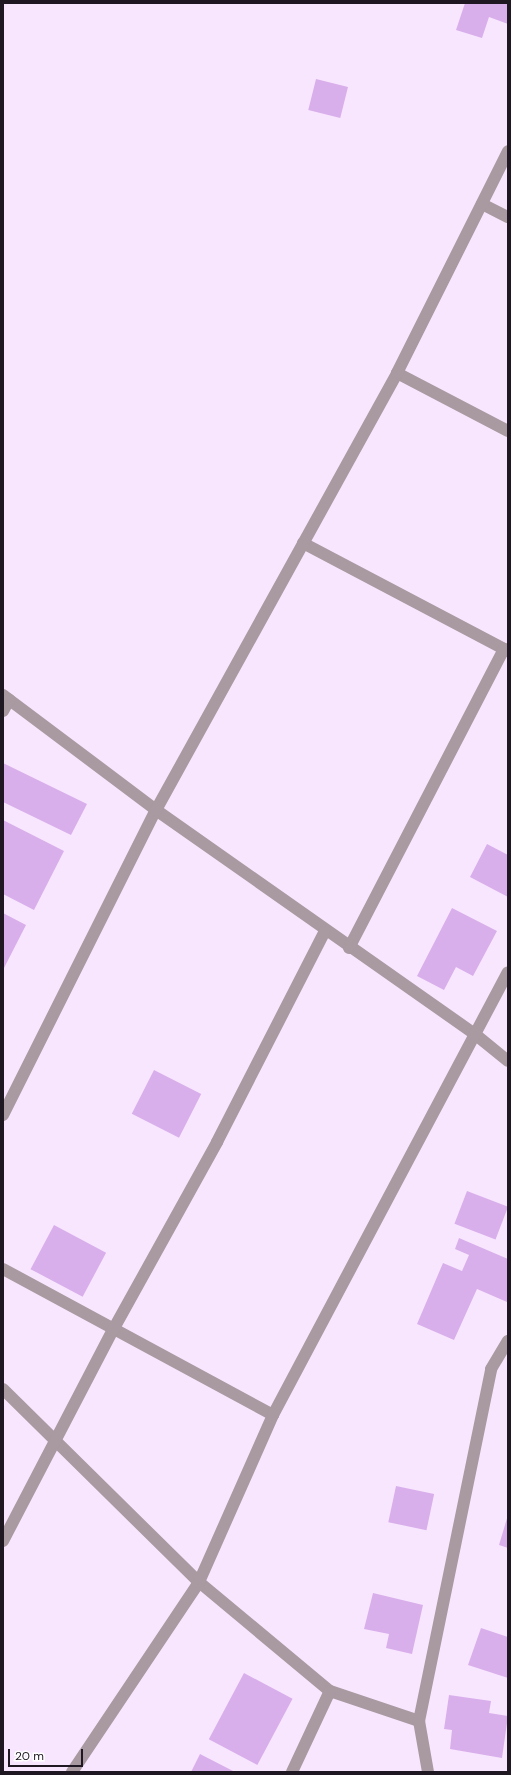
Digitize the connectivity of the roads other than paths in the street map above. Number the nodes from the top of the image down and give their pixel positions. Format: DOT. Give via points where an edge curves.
graph roads {
  1 [pos="508,151"];
  2 [pos="482,204"];
  3 [pos="508,217"];
  4 [pos="396,373"];
  5 [pos="508,431"];
  6 [pos="303,543"];
  7 [pos="506,650"];
  8 [pos="6,698"];
  9 [pos="3,711"];
  10 [pos="156,810"];
  11 [pos="325,931"];
  12 [pos="349,948"];
  13 [pos="508,972"];
  14 [pos="476,1035"];
  15 [pos="508,1061"];
  16 [pos="3,1115"];
  17 [pos="3,1269"];
  18 [pos="113,1330"];
  19 [pos="508,1341"];
  20 [pos="3,1389"];
  21 [pos="273,1415"];
  22 [pos="54,1440"];
  23 [pos="3,1541"];
  24 [pos="199,1582"];
  25 [pos="330,1691"];
  26 [pos="419,1721"];
  27 [pos="72,1772"];
  28 [pos="292,1772"];
  29 [pos="428,1772"];
  1 -- 2 [label="street"];
  2 -- 3 [label="street"];
  2 -- 4 [label="street"];
  4 -- 5 [label="street"];
  4 -- 6 [label="street"];
  6 -- 7 [label="street"];
  6 -- 10 [label="street"];
  7 -- 12 [label="street"];
  8 -- 9 [label="street"];
  8 -- 10 [label="street"];
  10 -- 11 [label="street"];
  10 -- 16 [label="street"];
  11 -- 12 [label="street"];
  11 -- 18 [label="street" via="217,1142"];
  12 -- 14 [label="street"];
  13 -- 14 [label="street"];
  14 -- 15 [label="street"];
  14 -- 21 [label="street"];
  17 -- 18 [label="street"];
  18 -- 21 [label="street"];
  18 -- 22 [label="street"];
  19 -- 26 [label="street" via="492,1369"];
  20 -- 22 [label="street"];
  21 -- 24 [label="street"];
  22 -- 23 [label="street"];
  22 -- 24 [label="street"];
  24 -- 25 [label="street"];
  24 -- 27 [label="street"];
  25 -- 26 [label="street"];
  25 -- 28 [label="street"];
  26 -- 29 [label="street"];
}
